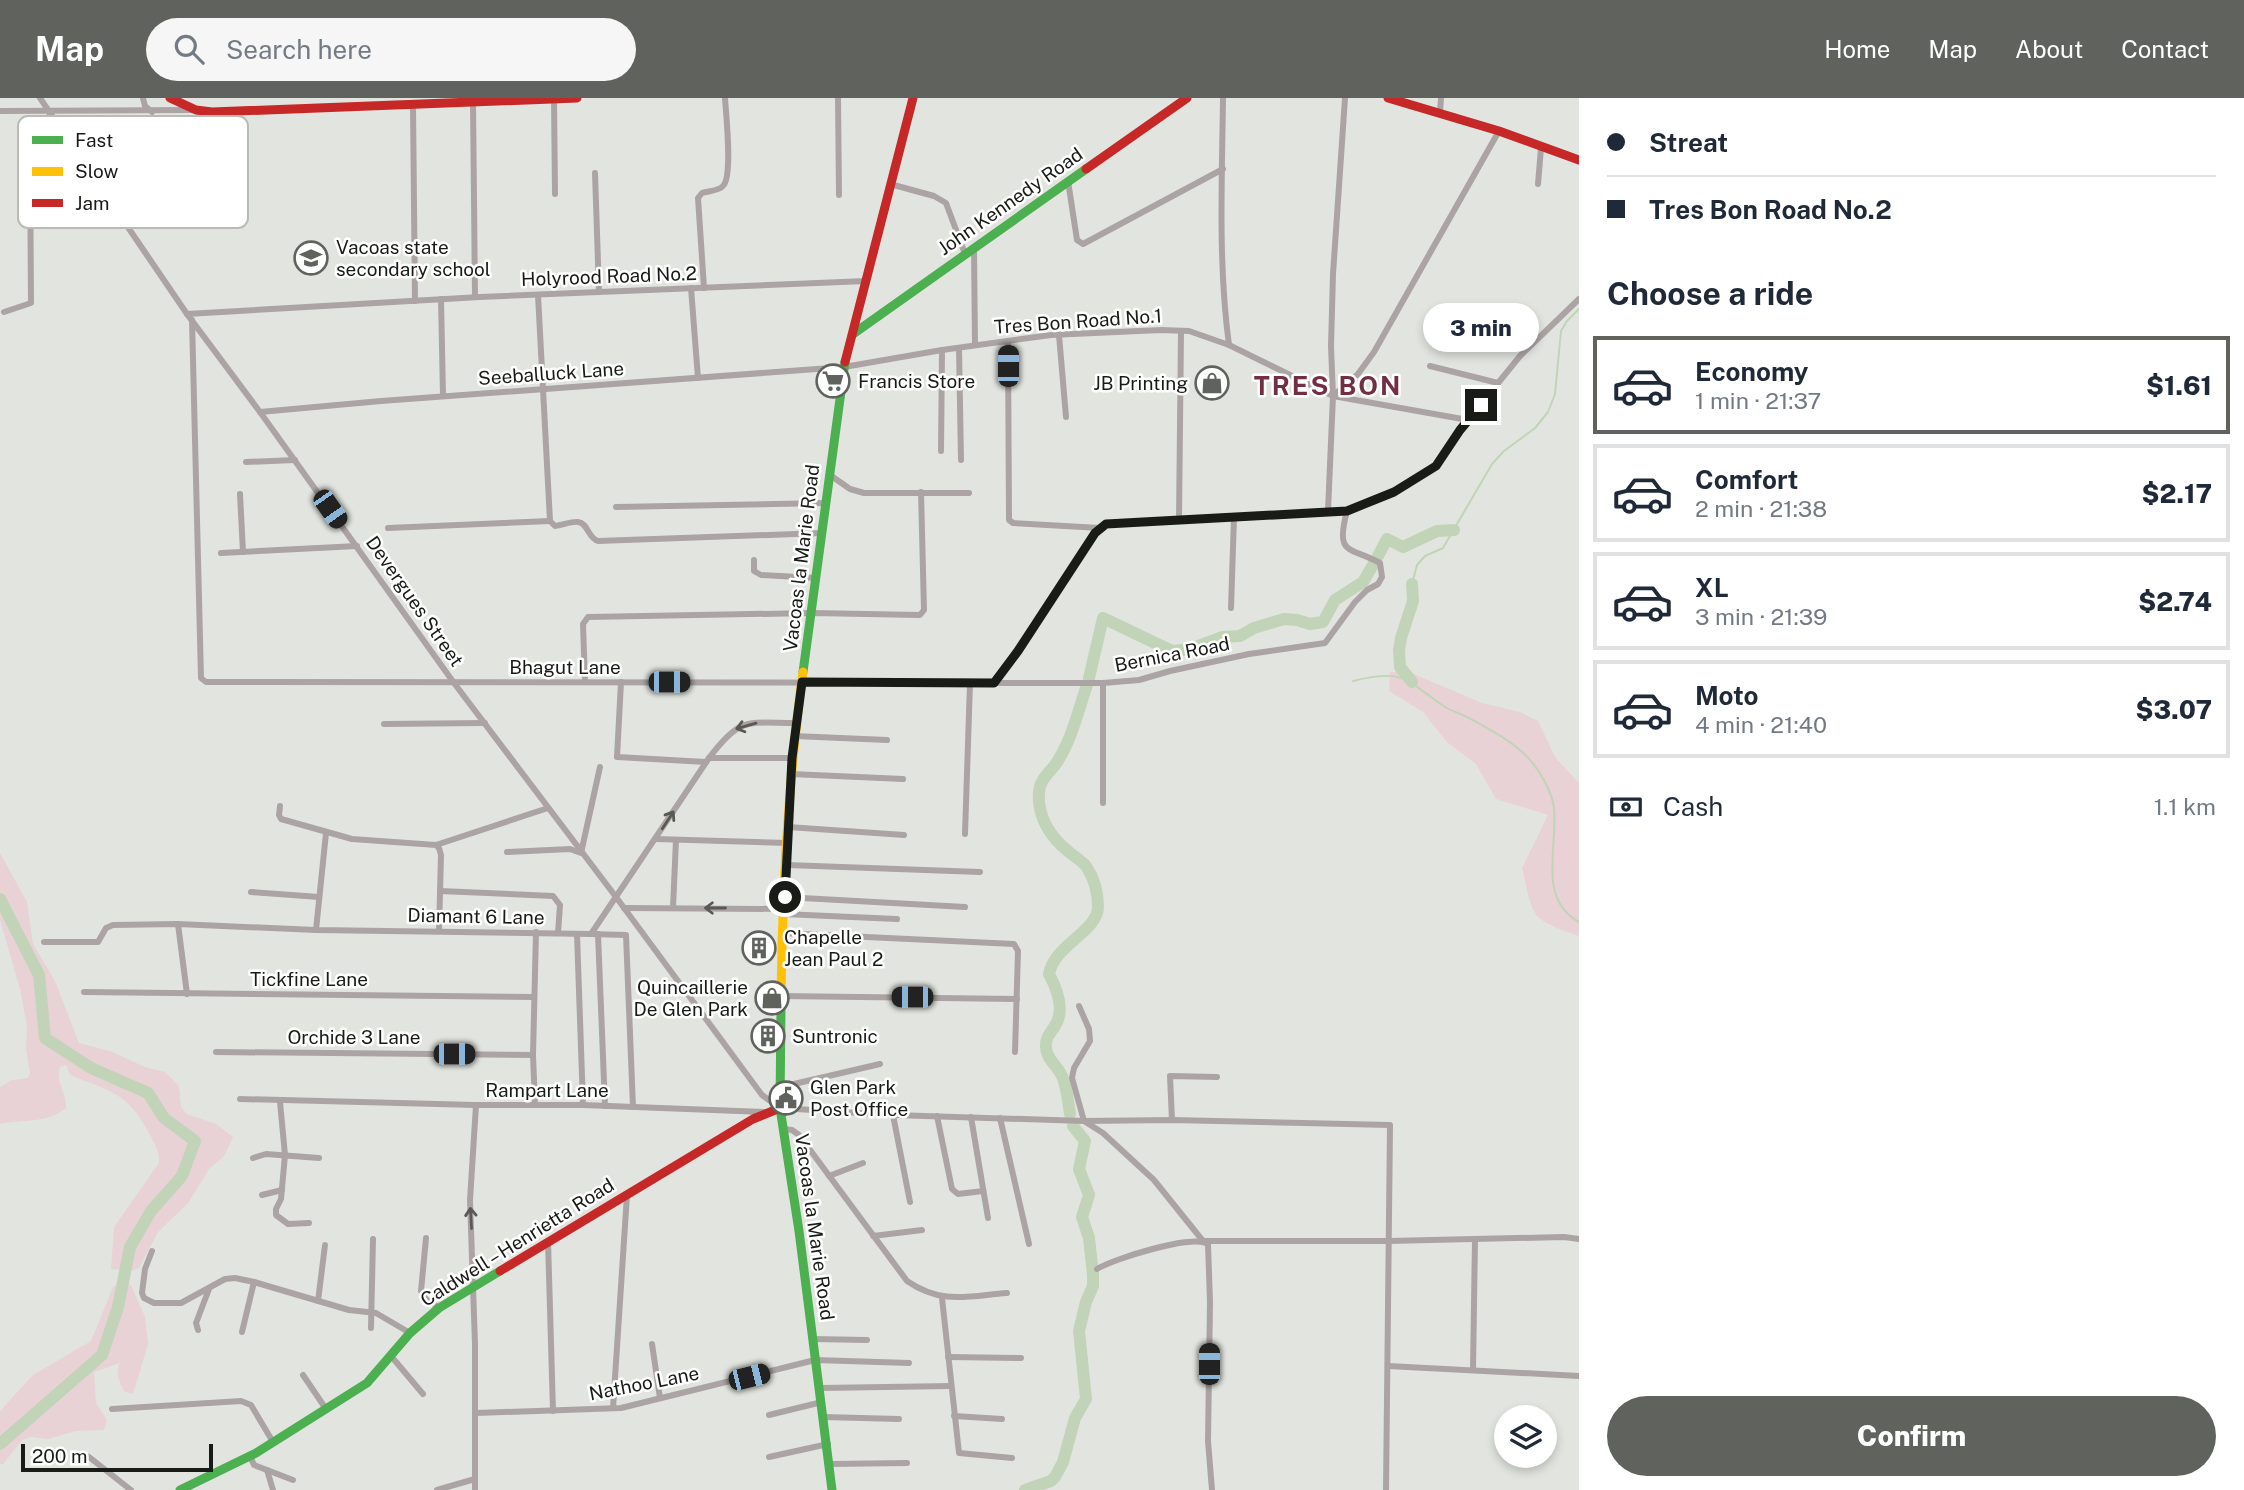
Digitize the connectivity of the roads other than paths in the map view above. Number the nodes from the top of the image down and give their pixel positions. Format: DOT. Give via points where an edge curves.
graph roads {
  1 [pos="40,98"];
  2 [pos="144,98"];
  3 [pos="170,98"];
  4 [pos="578,98"];
  5 [pos="725,98"];
  6 [pos="838,98"];
  7 [pos="913,98"];
  8 [pos="1187,98"];
  9 [pos="1223,98"];
  10 [pos="1345,98"];
  11 [pos="1388,98"];
  12 [pos="1441,98"];
  13 [pos="554,99"];
  14 [pos="429,101"];
  15 [pos="360,102"];
  16 [pos="473,102"];
  17 [pos="413,105"];
  18 [pos="195,110"];
  19 [pos="0,111"];
  20 [pos="50,111"];
  21 [pos="152,112"];
  22 [pos="1440,112"];
  23 [pos="48,116"];
  24 [pos="53,116"];
  25 [pos="1499,131"];
  26 [pos="1541,148"];
  27 [pos="1579,160"];
  28 [pos="1223,169"];
  29 [pos="595,173"];
  30 [pos="1068,181"];
  31 [pos="890,184"];
  32 [pos="1538,184"];
  33 [pos="555,194"];
  34 [pos="839,195"];
  35 [pos="30,228"];
  36 [pos="127,228"];
  37 [pos="974,248"];
  38 [pos="965,254"];
  39 [pos="866,281"];
  40 [pos="691,288"];
  41 [pos="704,288"];
  42 [pos="599,292"];
  43 [pos="538,295"];
  44 [pos="475,297"];
  45 [pos="441,299"];
  46 [pos="1579,299"];
  47 [pos="415,301"];
  48 [pos="4,312"];
  49 [pos="187,314"];
  50 [pos="192,320"];
  51 [pos="1181,331"];
  52 [pos="853,334"];
  53 [pos="1059,335"];
  54 [pos="1008,341"];
  55 [pos="975,345"];
  56 [pos="1229,345"];
  57 [pos="959,348"];
  58 [pos="942,350"];
  59 [pos="1430,366"];
  60 [pos="844,368"];
  61 [pos="698,378"];
  62 [pos="1498,383"];
  63 [pos="542,389"];
  64 [pos="443,396"];
  65 [pos="1333,396"];
  66 [pos="260,412"];
  67 [pos="1066,417"];
  68 [pos="1468,420"];
  69 [pos="941,451"];
  70 [pos="295,460"];
  71 [pos="961,460"];
  72 [pos="246,462"];
  73 [pos="830,475"];
  74 [pos="920,492"];
  75 [pos="969,493"];
  76 [pos="240,494"];
  77 [pos="826,503"];
  78 [pos="616,507"];
  79 [pos="1328,511"];
  80 [pos="1347,511"];
  81 [pos="1234,517"];
  82 [pos="1179,519"];
  83 [pos="550,521"];
  84 [pos="388,528"];
  85 [pos="1100,528"];
  86 [pos="822,533"];
  87 [pos="357,546"];
  88 [pos="243,552"];
  89 [pos="221,553"];
  90 [pos="754,560"];
  91 [pos="816,578"];
  92 [pos="1231,608"];
  93 [pos="812,613"];
  94 [pos="585,682"];
  95 [pos="621,682"];
  96 [pos="802,682"];
  97 [pos="454,683"];
  98 [pos="970,683"];
  99 [pos="994,683"];
  100 [pos="1103,683"];
  101 [pos="485,723"];
  102 [pos="796,723"];
  103 [pos="384,724"];
  104 [pos="794,736"];
  105 [pos="887,740"];
  106 [pos="792,758"];
  107 [pos="708,760"];
  108 [pos="600,767"];
  109 [pos="791,774"];
  110 [pos="903,779"];
  111 [pos="1103,803"];
  112 [pos="280,806"];
  113 [pos="548,808"];
  114 [pos="788,827"];
  115 [pos="326,832"];
  116 [pos="965,834"];
  117 [pos="904,835"];
  118 [pos="656,839"];
  119 [pos="676,840"];
  120 [pos="787,843"];
  121 [pos="436,845"];
  122 [pos="507,852"];
  123 [pos="581,853"];
  124 [pos="787,865"];
  125 [pos="980,872"];
  126 [pos="440,891"];
  127 [pos="251,892"];
  128 [pos="320,897"];
  129 [pos="616,897"];
  130 [pos="785,897"];
  131 [pos="965,907"];
  132 [pos="624,908"];
  133 [pos="673,908"];
  134 [pos="783,911"];
  135 [pos="897,919"];
  136 [pos="178,924"];
  137 [pos="316,930"];
  138 [pos="439,931"];
  139 [pos="536,932"];
  140 [pos="558,933"];
  141 [pos="782,933"];
  142 [pos="577,934"];
  143 [pos="595,934"];
  144 [pos="626,934"];
  145 [pos="643,934"];
  146 [pos="44,942"];
  147 [pos="84,992"];
  148 [pos="187,994"];
  149 [pos="780,996"];
  150 [pos="534,997"];
  151 [pos="1017,999"];
  152 [pos="1079,1006"];
  153 [pos="216,1052"];
  154 [pos="1015,1052"];
  155 [pos="533,1055"];
  156 [pos="880,1063"];
  157 [pos="1217,1077"];
  158 [pos="781,1087"];
  159 [pos="240,1100"];
  160 [pos="280,1102"];
  161 [pos="535,1104"];
  162 [pos="476,1105"];
  163 [pos="583,1105"];
  164 [pos="605,1106"];
  165 [pos="633,1107"];
  166 [pos="780,1108"];
  167 [pos="769,1112"];
  168 [pos="893,1115"];
  169 [pos="937,1116"];
  170 [pos="971,1117"];
  171 [pos="1000,1118"];
  172 [pos="1172,1120"];
  173 [pos="1084,1121"];
  174 [pos="784,1129"];
  175 [pos="285,1155"];
  176 [pos="253,1158"];
  177 [pos="319,1158"];
  178 [pos="863,1163"];
  179 [pos="829,1176"];
  180 [pos="282,1190"];
  181 [pos="983,1191"];
  182 [pos="262,1195"];
  183 [pos="626,1195"];
  184 [pos="910,1202"];
  185 [pos="988,1218"];
  186 [pos="309,1223"];
  187 [pos="922,1230"];
  188 [pos="873,1236"];
  189 [pos="426,1238"];
  190 [pos="373,1239"];
  191 [pos="1475,1239"];
  192 [pos="1579,1239"];
  193 [pos="548,1241"];
  194 [pos="1203,1241"];
  195 [pos="1389,1241"];
  196 [pos="1029,1244"];
  197 [pos="325,1245"];
  198 [pos="152,1251"];
  199 [pos="1097,1269"];
  200 [pos="254,1282"];
  201 [pos="474,1287"];
  202 [pos="209,1289"];
  203 [pos="1007,1293"];
  204 [pos="942,1298"];
  205 [pos="318,1301"];
  206 [pos="439,1308"];
  207 [pos="372,1312"];
  208 [pos="371,1328"];
  209 [pos="198,1330"];
  210 [pos="242,1332"];
  211 [pos="411,1333"];
  212 [pos="813,1339"];
  213 [pos="867,1340"];
  214 [pos="652,1344"];
  215 [pos="391,1356"];
  216 [pos="948,1357"];
  217 [pos="1021,1358"];
  218 [pos="815,1360"];
  219 [pos="909,1363"];
  220 [pos="1388,1366"];
  221 [pos="1473,1370"];
  222 [pos="303,1375"];
  223 [pos="1579,1376"];
  224 [pos="951,1386"];
  225 [pos="820,1388"];
  226 [pos="423,1394"];
  227 [pos="660,1398"];
  228 [pos="822,1402"];
  229 [pos="613,1408"];
  230 [pos="112,1409"];
  231 [pos="326,1409"];
  232 [pos="553,1411"];
  233 [pos="475,1413"];
  234 [pos="769,1415"];
  235 [pos="954,1416"];
  236 [pos="824,1417"];
  237 [pos="899,1419"];
  238 [pos="1002,1419"];
  239 [pos="273,1442"];
  240 [pos="828,1444"];
  241 [pos="250,1456"];
  242 [pos="89,1457"];
  243 [pos="769,1457"];
  244 [pos="1012,1458"];
  245 [pos="907,1463"];
  246 [pos="831,1464"];
  247 [pos="267,1470"];
  248 [pos="475,1479"];
  249 [pos="293,1480"];
  250 [pos="131,1490"];
  251 [pos="180,1490"];
  252 [pos="273,1490"];
  253 [pos="437,1490"];
  254 [pos="475,1490"];
  255 [pos="832,1490"];
  256 [pos="1212,1490"];
  257 [pos="1386,1490"];
  1 -- 20 [label="street, Devergues Street"];
  2 -- 21 [label="street"];
  3 -- 18 [label="main road"];
  4 -- 13 [label="main road"];
  5 -- 41 [label="street" via="725,184 698,198"];
  6 -- 34 [label="street"];
  7 -- 31 [label="main road, Vacoas la Marie Road"];
  8 -- 30 [label="main road, John Kennedy Road"];
  9 -- 28 [label="street"];
  10 -- 65 [label="street" via="1333,274"];
  11 -- 22 [label="main road"];
  12 -- 22 [label="street"];
  13 -- 16 [label="main road"];
  13 -- 33 [label="street"];
  14 -- 16 [label="main road"];
  14 -- 17 [label="main road"];
  15 -- 17 [label="main road"];
  15 -- 18 [label="main road"];
  16 -- 44 [label="street"];
  17 -- 47 [label="street"];
  18 -- 21 [label="street"];
  19 -- 20 [label="street"];
  20 -- 21 [label="street"];
  20 -- 23 [label="street"];
  20 -- 24 [label="street, Devergues Street"];
  22 -- 25 [label="main road"];
  25 -- 26 [label="main road"];
  25 -- 65 [label="street" via="1374,352"];
  26 -- 27 [label="main road"];
  26 -- 32 [label="street"];
  28 -- 30 [label="street" via="1083,244 1077,240"];
  28 -- 56 [label="street" via="1222,259"];
  29 -- 42 [label="street"];
  30 -- 37 [label="main road, John Kennedy Road"];
  31 -- 38 [label="street" via="946,203"];
  31 -- 39 [label="main road, Vacoas la Marie Road"];
  35 -- 48 [label="street" via="31,303"];
  36 -- 49 [label="street, Devergues Street"];
  37 -- 38 [label="main road, John Kennedy Road"];
  37 -- 55 [label="street"];
  38 -- 52 [label="main road, John Kennedy Road"];
  39 -- 41 [label="street, Holyrood Road No.2"];
  39 -- 52 [label="main road, Vacoas la Marie Road"];
  40 -- 41 [label="street, Holyrood Road No.2"];
  40 -- 42 [label="street, Holyrood Road No.2"];
  40 -- 61 [label="street"];
  42 -- 43 [label="street, Holyrood Road No.2"];
  43 -- 44 [label="street, Holyrood Road No.2"];
  43 -- 63 [label="street"];
  44 -- 45 [label="street, Holyrood Road No.2"];
  45 -- 47 [label="street, Holyrood Road No.2"];
  45 -- 64 [label="street"];
  46 -- 62 [label="street"];
  47 -- 49 [label="street, Holyrood Road No.2"];
  49 -- 50 [label="street, Devergues Street"];
  50 -- 66 [label="street, Devergues Street"];
  50 -- 97 [label="street, Bhagut Lane" via="203,681"];
  51 -- 53 [label="street, Tres Bon Road No.1"];
  51 -- 56 [label="street, Tres Bon Road No.1"];
  51 -- 82 [label="street"];
  52 -- 60 [label="main road, Vacoas la Marie Road"];
  53 -- 54 [label="street, Tres Bon Road No.1"];
  53 -- 67 [label="street"];
  54 -- 55 [label="street, Tres Bon Road No.1"];
  54 -- 85 [label="street" via="1008,516 1013,523"];
  55 -- 57 [label="street, Tres Bon Road No.1"];
  56 -- 65 [label="street, Tres Bon Road No.1"];
  57 -- 58 [label="street, Tres Bon Road No.1"];
  57 -- 71 [label="street"];
  58 -- 60 [label="street, Tres Bon Road No.1"];
  58 -- 69 [label="street"];
  59 -- 62 [label="street"];
  60 -- 61 [label="street, Seeballuck Lane"];
  60 -- 73 [label="main road, Vacoas la Marie Road"];
  61 -- 63 [label="street, Seeballuck Lane"];
  62 -- 68 [label="street"];
  63 -- 64 [label="street, Seeballuck Lane"];
  63 -- 83 [label="street"];
  64 -- 66 [label="street, Seeballuck Lane"];
  65 -- 68 [label="street, Tres Bon Road No.1"];
  65 -- 79 [label="street"];
  66 -- 70 [label="street, Devergues Street"];
  68 -- 80 [label="street" via="1436,466 1394,492"];
  70 -- 72 [label="street"];
  70 -- 87 [label="street, Devergues Street"];
  73 -- 74 [label="street" via="864,493"];
  73 -- 77 [label="main road, Vacoas la Marie Road"];
  74 -- 75 [label="street"];
  74 -- 93 [label="street" via="922,613"];
  76 -- 88 [label="street"];
  77 -- 78 [label="street"];
  77 -- 86 [label="main road, Vacoas la Marie Road"];
  79 -- 80 [label="street"];
  79 -- 81 [label="street"];
  80 -- 100 [label="street, Bernica Road" via="1344,545 1380,563 1382,577 1355,602 1325,643"];
  81 -- 82 [label="street"];
  81 -- 92 [label="street"];
  82 -- 85 [label="street"];
  83 -- 84 [label="street"];
  83 -- 86 [label="street" via="555,526 581,523 598,541"];
  85 -- 99 [label="street"];
  86 -- 91 [label="main road, Vacoas la Marie Road"];
  87 -- 88 [label="street"];
  87 -- 97 [label="street, Devergues Street"];
  88 -- 89 [label="street"];
  90 -- 91 [label="street" via="754,571 761,575"];
  91 -- 93 [label="main road, Vacoas la Marie Road"];
  93 -- 94 [label="street" via="588,617 583,624"];
  93 -- 96 [label="main road, Vacoas la Marie Road"];
  94 -- 95 [label="street, Bhagut Lane"];
  94 -- 97 [label="street, Bhagut Lane"];
  95 -- 96 [label="street, Bhagut Lane"];
  95 -- 107 [label="street" via="617,757"];
  96 -- 98 [label="street, Bernica Road"];
  96 -- 102 [label="main road, Vacoas la Marie Road"];
  97 -- 101 [label="street, Devergues Street"];
  98 -- 99 [label="street, Bernica Road"];
  98 -- 116 [label="street"];
  99 -- 100 [label="street, Bernica Road"];
  100 -- 111 [label="street"];
  101 -- 103 [label="street"];
  101 -- 113 [label="street, Devergues Street"];
  102 -- 104 [label="main road, Vacoas la Marie Road"];
  102 -- 107 [label="street, one-way" via="748,723 731,731"];
  104 -- 105 [label="street"];
  104 -- 106 [label="main road, Vacoas la Marie Road"];
  106 -- 107 [label="street"];
  106 -- 109 [label="main road, Vacoas la Marie Road"];
  118 -- 107 [label="street, one-way"];
  108 -- 123 [label="street"];
  109 -- 110 [label="street"];
  109 -- 114 [label="main road, Vacoas la Marie Road"];
  112 -- 115 [label="street" via="281,819"];
  113 -- 121 [label="street"];
  113 -- 123 [label="street, Devergues Street"];
  114 -- 117 [label="street"];
  114 -- 120 [label="main road, Vacoas la Marie Road"];
  115 -- 121 [label="street" via="369,841"];
  115 -- 128 [label="street"];
  118 -- 119 [label="street"];
  118 -- 129 [label="street"];
  119 -- 120 [label="street"];
  119 -- 133 [label="street"];
  120 -- 124 [label="main road, Vacoas la Marie Road"];
  121 -- 126 [label="street" via="441,855"];
  122 -- 123 [label="street" via="570,849"];
  123 -- 129 [label="street, Devergues Street"];
  124 -- 125 [label="street"];
  124 -- 130 [label="main road, Vacoas la Marie Road"];
  126 -- 138 [label="street"];
  126 -- 140 [label="street" via="553,896 560,905"];
  127 -- 128 [label="street"];
  128 -- 137 [label="street"];
  129 -- 132 [label="street, Devergues Street"];
  129 -- 143 [label="street"];
  130 -- 131 [label="street"];
  130 -- 134 [label="main road, Vacoas la Marie Road"];
  132 -- 133 [label="street"];
  132 -- 145 [label="street, Devergues Street"];
  134 -- 133 [label="street, one-way"];
  134 -- 135 [label="street"];
  134 -- 141 [label="main road, Vacoas la Marie Road"];
  136 -- 137 [label="street, Diamant 6 Lane"];
  136 -- 146 [label="street, Diamant 6 Lane" via="113,925 98,942"];
  136 -- 148 [label="street"];
  137 -- 138 [label="street, Diamant 6 Lane"];
  138 -- 139 [label="street, Diamant 6 Lane"];
  139 -- 140 [label="street, Diamant 6 Lane"];
  139 -- 150 [label="street"];
  140 -- 142 [label="street, Diamant 6 Lane"];
  141 -- 149 [label="main road, Vacoas la Marie Road"];
  141 -- 151 [label="street" via="1016,945"];
  142 -- 143 [label="street, Diamant 6 Lane"];
  142 -- 163 [label="street"];
  143 -- 144 [label="street, Diamant 6 Lane"];
  143 -- 164 [label="street"];
  144 -- 145 [label="street, Diamant 6 Lane"];
  144 -- 165 [label="street"];
  145 -- 166 [label="street, Devergues Street" via="762,1095"];
  147 -- 148 [label="street, Tickfine Lane"];
  148 -- 150 [label="street, Tickfine Lane"];
  149 -- 151 [label="street"];
  149 -- 158 [label="main road, Vacoas la Marie Road"];
  150 -- 155 [label="street"];
  151 -- 154 [label="street"];
  152 -- 173 [label="street" via="1090,1041 1072,1078"];
  153 -- 155 [label="street, Orchide 3 Lane"];
  155 -- 161 [label="street"];
  156 -- 158 [label="street"];
  157 -- 172 [label="street" via="1170,1076"];
  158 -- 166 [label="main road, Vacoas la Marie Road"];
  159 -- 160 [label="street, Rampart Lane"];
  160 -- 162 [label="street, Rampart Lane"];
  160 -- 175 [label="street"];
  161 -- 162 [label="street, Rampart Lane"];
  161 -- 163 [label="street, Rampart Lane"];
  201 -- 162 [label="street, one-way" via="470,1200"];
  163 -- 164 [label="street, Rampart Lane"];
  164 -- 165 [label="street, Rampart Lane"];
  165 -- 167 [label="street, Rampart Lane"];
  166 -- 167 [label="main road, Caldwell – Henrietta Road"];
  166 -- 168 [label="street"];
  166 -- 174 [label="main road, Vacoas la Marie Road"];
  167 -- 183 [label="main road, Caldwell – Henrietta Road"];
  168 -- 169 [label="street"];
  168 -- 184 [label="street"];
  169 -- 170 [label="street"];
  169 -- 181 [label="street" via="952,1189 958,1194"];
  170 -- 171 [label="street"];
  170 -- 181 [label="street"];
  171 -- 173 [label="street"];
  171 -- 196 [label="street"];
  172 -- 173 [label="street"];
  172 -- 195 [label="street" via="1390,1125"];
  173 -- 194 [label="street" via="1154,1180"];
  174 -- 179 [label="street" via="799,1135"];
  174 -- 212 [label="main road, Vacoas la Marie Road"];
  175 -- 176 [label="street"];
  175 -- 177 [label="street"];
  175 -- 180 [label="street"];
  178 -- 179 [label="street"];
  179 -- 188 [label="street"];
  180 -- 182 [label="street"];
  180 -- 186 [label="street" via="276,1216 288,1224"];
  181 -- 185 [label="street"];
  183 -- 193 [label="main road, Caldwell – Henrietta Road"];
  183 -- 229 [label="street"];
  187 -- 188 [label="street"];
  188 -- 204 [label="street" via="907,1281"];
  189 -- 206 [label="street" via="421,1291"];
  190 -- 207 [label="street"];
  191 -- 192 [label="street"];
  191 -- 195 [label="street"];
  191 -- 221 [label="street"];
  193 -- 201 [label="main road, Caldwell – Henrietta Road"];
  193 -- 232 [label="street"];
  194 -- 195 [label="street"];
  194 -- 199 [label="street" via="1156,1248"];
  194 -- 256 [label="street" via="1208,1244 1209,1258"];
  195 -- 220 [label="street"];
  197 -- 205 [label="street"];
  198 -- 202 [label="street" via="145,1269 144,1298 160,1304 181,1303"];
  200 -- 202 [label="street" via="229,1278"];
  200 -- 205 [label="street"];
  200 -- 210 [label="street"];
  201 -- 206 [label="main road, Caldwell – Henrietta Road"];
  201 -- 233 [label="street"];
  202 -- 209 [label="street" via="196,1323"];
  203 -- 204 [label="street"];
  204 -- 216 [label="street"];
  205 -- 207 [label="street"];
  206 -- 211 [label="main road, Caldwell – Henrietta Road"];
  207 -- 208 [label="street"];
  207 -- 211 [label="street"];
  211 -- 215 [label="main road, Caldwell – Henrietta Road"];
  212 -- 213 [label="street"];
  212 -- 218 [label="main road, Vacoas la Marie Road"];
  214 -- 227 [label="street"];
  215 -- 226 [label="street"];
  215 -- 231 [label="main road, Caldwell – Henrietta Road" via="367,1383"];
  216 -- 217 [label="street"];
  216 -- 224 [label="street"];
  218 -- 219 [label="street, Nathoo Lane"];
  218 -- 225 [label="main road, Vacoas la Marie Road"];
  218 -- 227 [label="street, Nathoo Lane"];
  220 -- 221 [label="street"];
  220 -- 257 [label="street"];
  221 -- 223 [label="street"];
  222 -- 231 [label="street"];
  224 -- 225 [label="street"];
  224 -- 235 [label="street"];
  225 -- 228 [label="main road, Vacoas la Marie Road"];
  227 -- 229 [label="street, Nathoo Lane"];
  228 -- 234 [label="street"];
  228 -- 236 [label="main road, Vacoas la Marie Road"];
  229 -- 232 [label="street, Nathoo Lane"];
  230 -- 239 [label="street" via="242,1401 251,1405"];
  231 -- 239 [label="main road, Caldwell – Henrietta Road"];
  232 -- 233 [label="street, Nathoo Lane"];
  233 -- 248 [label="street"];
  235 -- 238 [label="street"];
  235 -- 244 [label="street" via="962,1455"];
  236 -- 237 [label="street"];
  236 -- 240 [label="main road, Vacoas la Marie Road"];
  239 -- 241 [label="main road, Caldwell – Henrietta Road"];
  240 -- 243 [label="street"];
  240 -- 246 [label="main road, Vacoas la Marie Road"];
  241 -- 247 [label="street" via="254,1465"];
  241 -- 251 [label="main road, Caldwell – Henrietta Road"];
  242 -- 250 [label="street"];
  245 -- 246 [label="street"];
  246 -- 255 [label="main road, Vacoas la Marie Road"];
  247 -- 249 [label="street"];
  247 -- 252 [label="street"];
  248 -- 253 [label="street"];
  248 -- 254 [label="street"];
}
